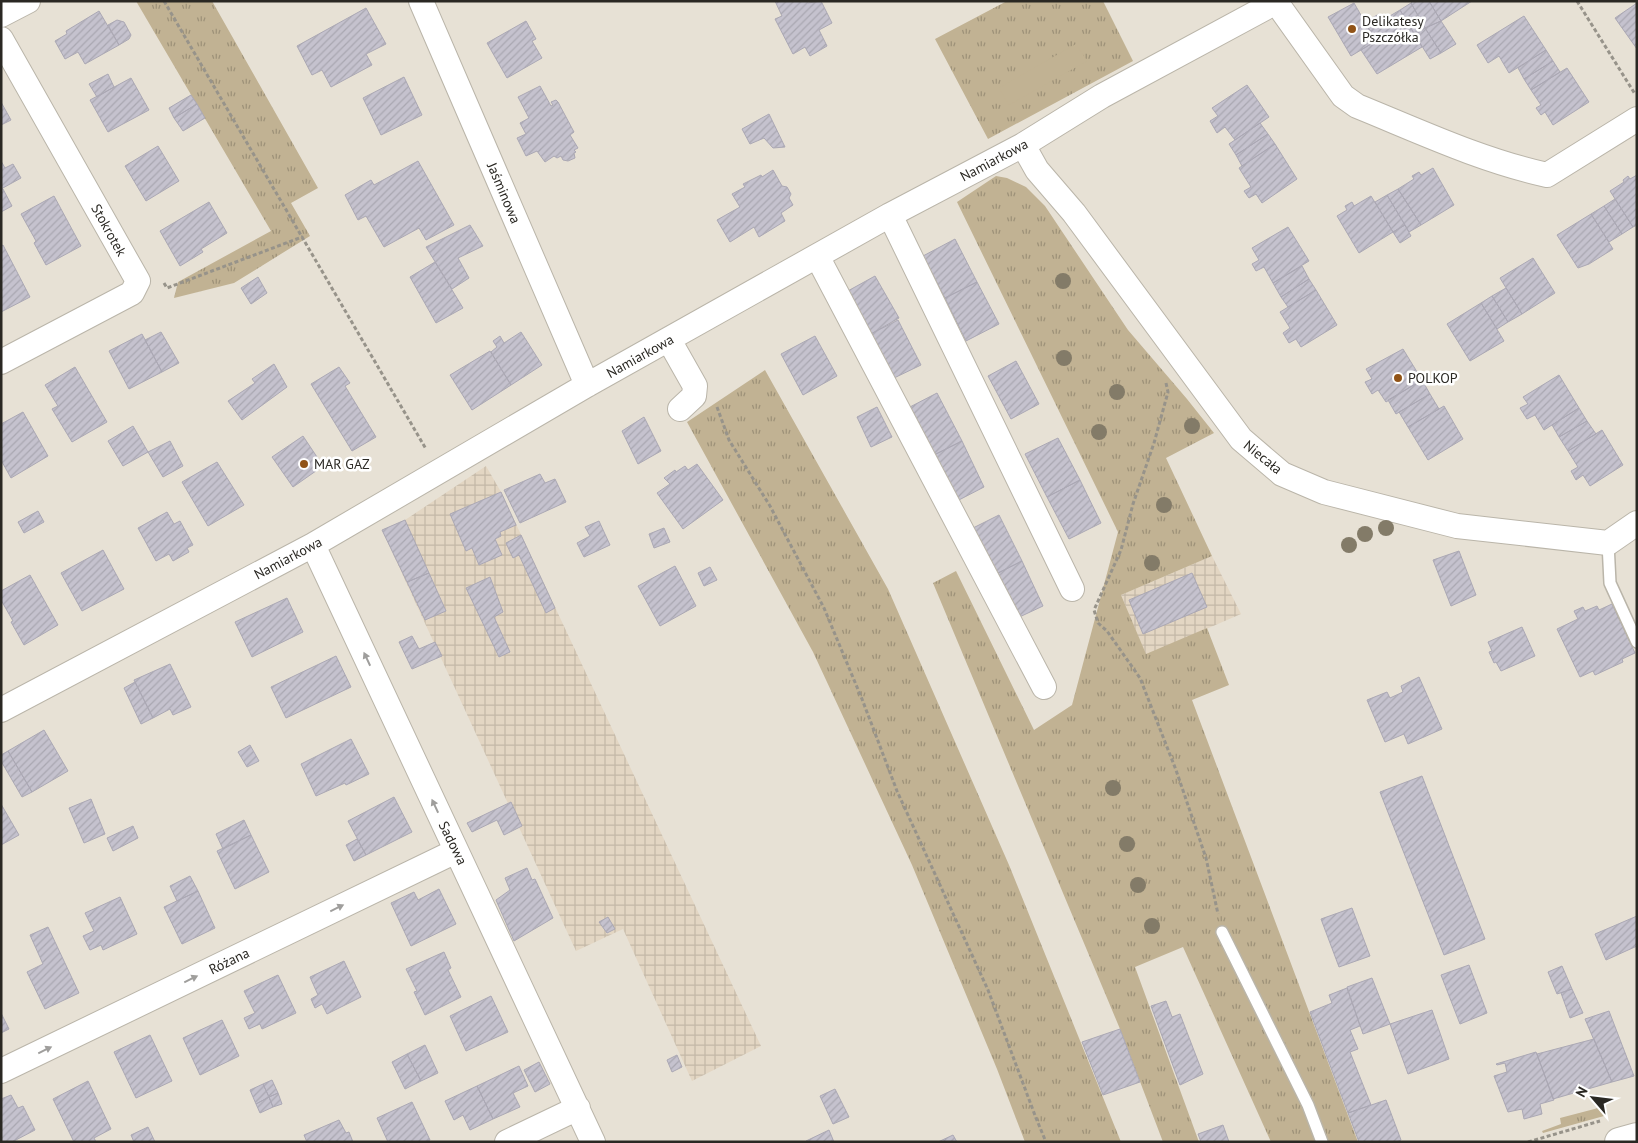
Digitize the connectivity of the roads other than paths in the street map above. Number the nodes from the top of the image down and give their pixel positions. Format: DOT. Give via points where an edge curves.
graph roads {
  1 [pos="28,1"];
  2 [pos="421,1"];
  3 [pos="1277,2"];
  4 [pos="1,15"];
  5 [pos="1,39"];
  6 [pos="1637,119"];
  7 [pos="1022,145"];
  8 [pos="890,215"];
  9 [pos="817,256"];
  10 [pos="669,340"];
  11 [pos="1,362"];
  12 [pos="587,385"];
  13 [pos="680,410"];
  14 [pos="1637,523"];
  15 [pos="1608,543"];
  16 [pos="313,545"];
  17 [pos="1072,589"];
  18 [pos="1637,642"];
  19 [pos="1044,687"];
  20 [pos="1,710"];
  21 [pos="456,851"];
  22 [pos="1222,932"];
  23 [pos="1,1072"];
  24 [pos="578,1108"];
  25 [pos="1613,1131"];
  26 [pos="1637,1137"];
  27 [pos="507,1142"];
  28 [pos="593,1142"];
  29 [pos="1322,1142"];
  1 -- 4 [label="street"];
  2 -- 12 [label="street, Jaśminowa"];
  3 -- 6 [label="street" via="1344,96 1357,106 1478,156 1547,175"];
  3 -- 7 [label="street, Namiarkowa" via="1102,96"];
  5 -- 11 [label="street, Stokrotek" via="138,281 132,293"];
  7 -- 8 [label="street, Namiarkowa"];
  7 -- 15 [label="street, Niecała" via="1036,170 1074,213 1241,440 1282,474 1324,492 1457,526"];
  8 -- 9 [label="street, Namiarkowa"];
  8 -- 17 [label="street"];
  9 -- 10 [label="street, Namiarkowa"];
  9 -- 19 [label="street"];
  10 -- 12 [label="street, Namiarkowa"];
  10 -- 13 [label="street" via="695,386 694,396"];
  12 -- 16 [label="street, Namiarkowa"];
  14 -- 15 [label="street"];
  15 -- 18 [label="lane" via="1610,583"];
  16 -- 20 [label="street, Namiarkowa"];
  21 -- 16 [label="street, Sadowa, one-way"];
  23 -- 21 [label="street, Różana, one-way"];
  21 -- 24 [label="street, Sadowa"];
  22 -- 29 [label="lane" via="1308,1105"];
  24 -- 27 [label="street"];
  24 -- 28 [label="street, Sadowa"];
  25 -- 26 [label="street"];
}
